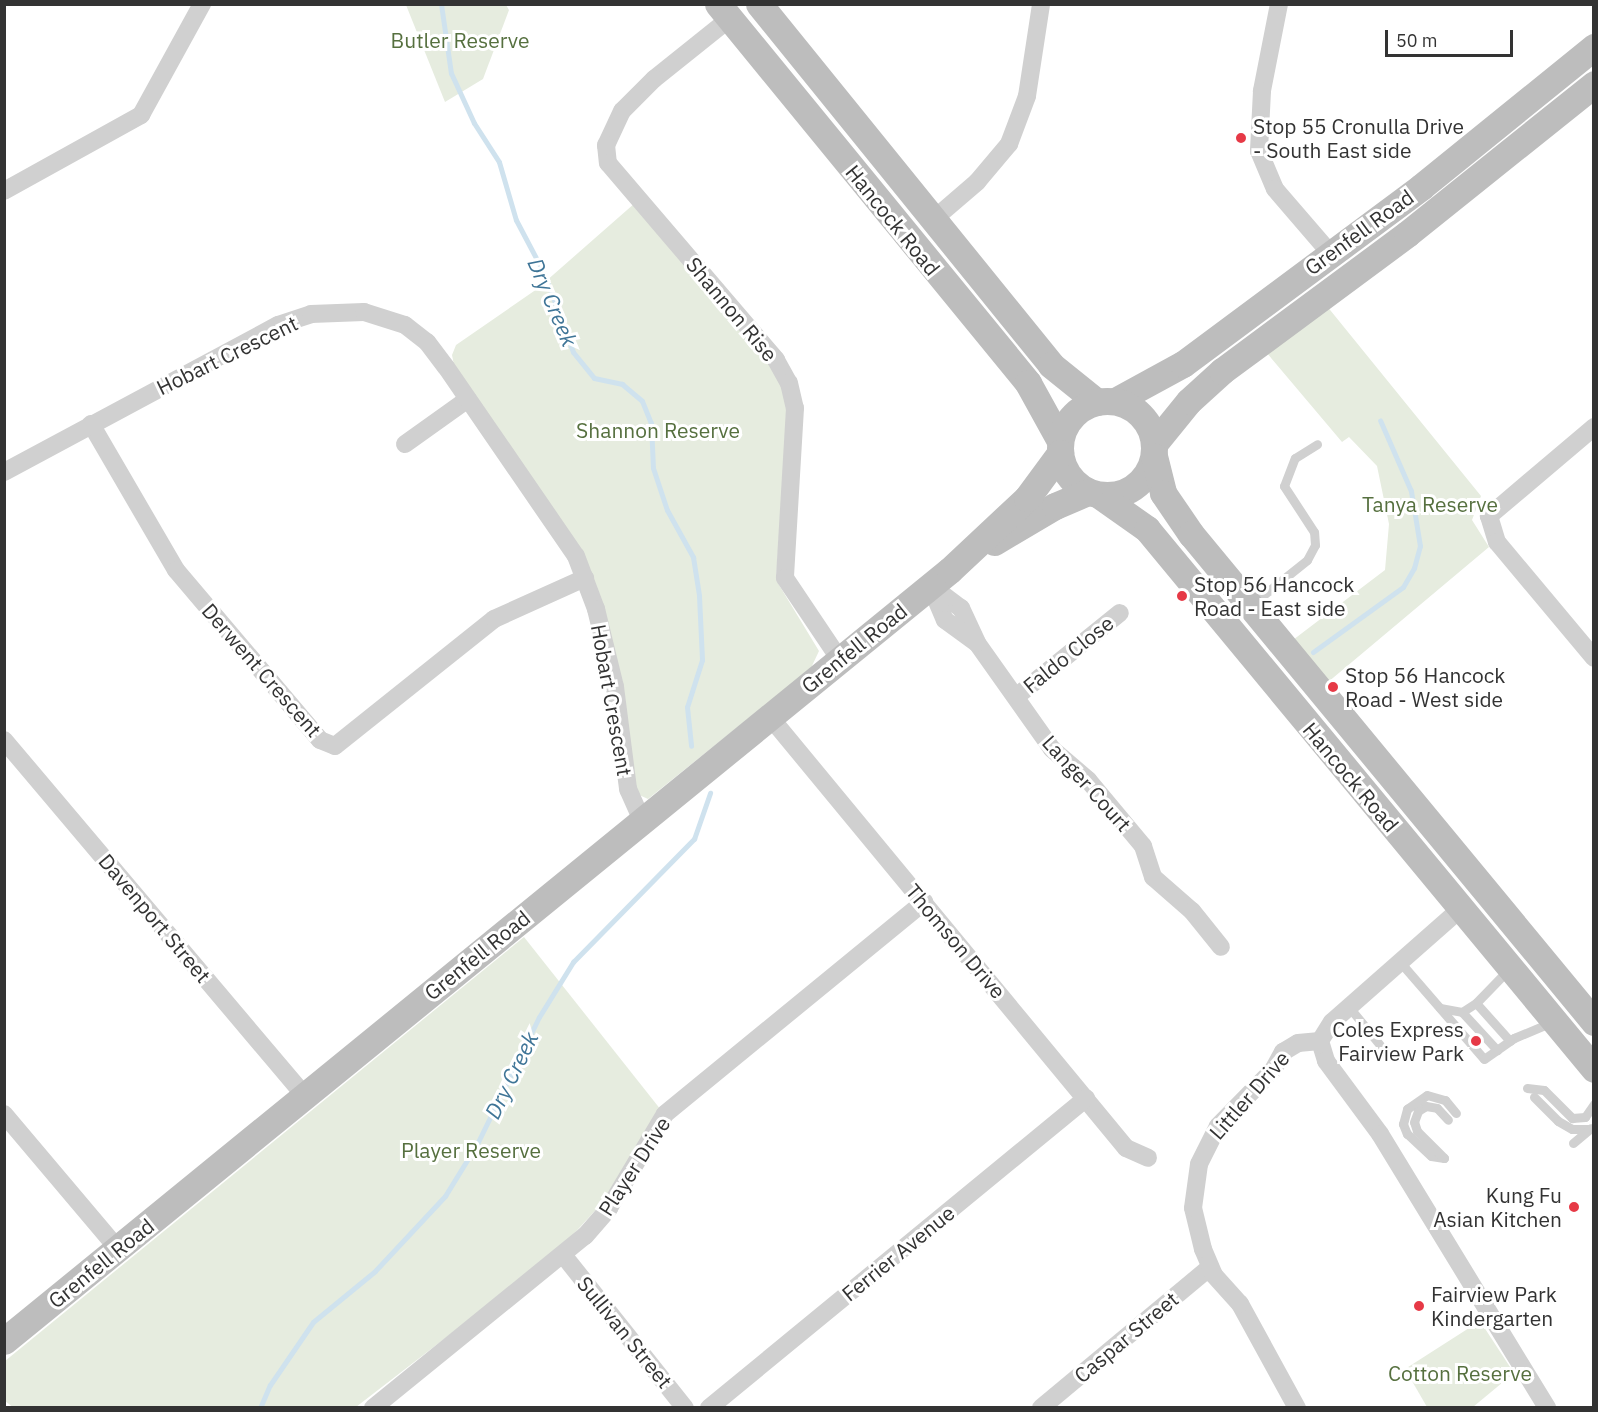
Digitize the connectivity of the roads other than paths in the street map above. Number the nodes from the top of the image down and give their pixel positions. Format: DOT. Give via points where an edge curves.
graph roads {
  1 [pos="202,4"];
  2 [pos="759,4"];
  3 [pos="1041,4"];
  4 [pos="1279,4"];
  5 [pos="723,12"];
  6 [pos="1593,47"];
  7 [pos="1593,84"];
  8 [pos="4,191"];
  9 [pos="934,219"];
  10 [pos="1330,253"];
  11 [pos="1350,276"];
  12 [pos="468,399"];
  13 [pos="1106,402"];
  14 [pos="91,424"];
  15 [pos="1593,427"];
  16 [pos="405,444"];
  17 [pos="1317,444"];
  18 [pos="1060,447"];
  19 [pos="1154,450"];
  20 [pos="4,472"];
  21 [pos="1094,494"];
  22 [pos="585,578"];
  23 [pos="940,578"];
  24 [pos="1250,606"];
  25 [pos="1119,613"];
  26 [pos="1593,658"];
  27 [pos="840,660"];
  28 [pos="1017,696"];
  29 [pos="770,717"];
  30 [pos="6,744"];
  31 [pos="642,820"];
  32 [pos="1444,841"];
  33 [pos="924,902"];
  34 [pos="1461,909"];
  35 [pos="1513,924"];
  36 [pos="1221,947"];
  37 [pos="1400,962"];
  38 [pos="1510,968"];
  39 [pos="1476,1003"];
  40 [pos="1349,1007"];
  41 [pos="1440,1008"];
  42 [pos="1462,1012"];
  43 [pos="1554,1022"];
  44 [pos="1593,1022"];
  45 [pos="1320,1041"];
  46 [pos="1510,1041"];
  47 [pos="1380,1045"];
  48 [pos="1497,1050"];
  49 [pos="1593,1069"];
  50 [pos="1527,1088"];
  51 [pos="305,1096"];
  52 [pos="1534,1097"];
  53 [pos="1086,1098"];
  54 [pos="1593,1104"];
  55 [pos="1456,1113"];
  56 [pos="4,1114"];
  57 [pos="1448,1120"];
  58 [pos="1592,1128"];
  59 [pos="1573,1143"];
  60 [pos="1148,1158"];
  61 [pos="118,1249"];
  62 [pos="564,1256"];
  63 [pos="1210,1267"];
  64 [pos="4,1341"];
  65 [pos="1047,1405"];
  66 [pos="373,1407"];
  67 [pos="685,1407"];
  68 [pos="709,1407"];
  69 [pos="1297,1407"];
  70 [pos="1547,1407"];
  1 -- 8 [label="street" via="141,115"];
  2 -- 9 [label="main road, Hancock Road"];
  3 -- 9 [label="street" via="1027,96 1009,144 977,182"];
  4 -- 10 [label="street" via="1262,91 1259,151 1275,189"];
  5 -- 18 [label="main road, Hancock Road" via="1028,383"];
  5 -- 27 [label="street, Shannon Rise" via="622,111 606,145 608,163 776,360 789,383 795,408 785,578"];
  6 -- 10 [label="main road, Grenfell Road" via="1421,187"];
  7 -- 11 [label="main road, Grenfell Road"];
  9 -- 13 [label="main road, Hancock Road" via="1051,364"];
  10 -- 11 [label="main road"];
  10 -- 13 [label="main road, Grenfell Road" via="1183,364"];
  11 -- 19 [label="main road, Grenfell Road" via="1222,371 1189,401"];
  12 -- 14 [label="street, Hobart Crescent" via="427,342 405,326 364,312 311,314 278,325"];
  12 -- 16 [label="street"];
  12 -- 22 [label="street, Hobart Crescent" via="576,556"];
  13 -- 18 [label="main road" via="1072,416"];
  13 -- 19 [label="main road" via="1142,416"];
  14 -- 20 [label="street, Hobart Crescent"];
  14 -- 22 [label="street, Derwent Crescent" via="176,570 320,740 335,746 494,619"];
  15 -- 26 [label="street" via="1489,516 1494,535"];
  17 -- 24 [label="lane" via="1296,458 1284,486 1314,532 1316,545 1307,560"];
  18 -- 21 [label="main road" via="1068,476"];
  18 -- 23 [label="main road, Grenfell Road" via="1027,498"];
  19 -- 21 [label="main road" via="1148,473 1135,486 1118,494"];
  19 -- 24 [label="main road, Hancock Road" via="1158,481 1172,509"];
  21 -- 23 [label="main road, Grenfell Road" via="1054,506"];
  21 -- 34 [label="main road, Hancock Road" via="1147,529"];
  22 -- 31 [label="street, Hobart Crescent" via="615,687 628,789"];
  23 -- 27 [label="main road, Grenfell Road"];
  23 -- 28 [label="street, Langer Court" via="961,608 977,643"];
  24 -- 32 [label="main road, Hancock Road"];
  25 -- 28 [label="street, Faldo Close"];
  27 -- 29 [label="main road, Grenfell Road"];
  28 -- 36 [label="street, Langer Court" via="1052,749 1089,780 1143,846 1154,877 1192,911"];
  29 -- 31 [label="main road, Grenfell Road"];
  29 -- 33 [label="street, Thomson Drive"];
  30 -- 51 [label="street, Davenport Street"];
  31 -- 51 [label="main road, Grenfell Road"];
  32 -- 34 [label="main road" via="1461,882"];
  32 -- 35 [label="main road, Hancock Road"];
  33 -- 53 [label="street, Thomson Drive"];
  33 -- 62 [label="street, Player Drive" via="665,1114 609,1208"];
  34 -- 35 [label="main road" via="1487,913"];
  34 -- 37 [label="street"];
  34 -- 38 [label="main road, Hancock Road"];
  35 -- 44 [label="main road, Hancock Road"];
  37 -- 40 [label="street"];
  37 -- 41 [label="lane"];
  38 -- 39 [label="lane"];
  38 -- 43 [label="main road, Hancock Road"];
  39 -- 42 [label="lane"];
  39 -- 46 [label="lane"];
  40 -- 45 [label="street"];
  40 -- 47 [label="lane"];
  41 -- 42 [label="lane"];
  41 -- 48 [label="lane" via="1484,1059"];
  42 -- 48 [label="lane"];
  43 -- 46 [label="lane"];
  43 -- 49 [label="main road, Hancock Road"];
  45 -- 63 [label="street, Littler Drive" via="1298,1043 1283,1052 1273,1070 1218,1126 1206,1147 1195,1179 1193,1208"];
  45 -- 70 [label="street" via="1326,1061 1380,1134"];
  46 -- 48 [label="lane"];
  50 -- 54 [label="lane" via="1544,1090 1572,1118 1585,1117"];
  51 -- 61 [label="main road, Grenfell Road"];
  52 -- 58 [label="lane" via="1572,1129"];
  53 -- 60 [label="street, Thomson Drive" via="1126,1148"];
  53 -- 68 [label="street, Ferrier Avenue"];
  55 -- 57 [label="lane" via="1445,1100 1427,1095 1407,1109 1403,1124 1416,1145 1431,1156 1444,1158 1417,1131 1414,1122 1418,1111 1426,1106 1437,1108"];
  56 -- 61 [label="street"];
  58 -- 59 [label="lane"];
  61 -- 64 [label="main road, Grenfell Road"];
  62 -- 66 [label="street, Player Drive"];
  62 -- 67 [label="street, Sullivan Street"];
  63 -- 65 [label="street, Caspar Street"];
  63 -- 69 [label="street, Littler Drive" via="1240,1304"];
}
